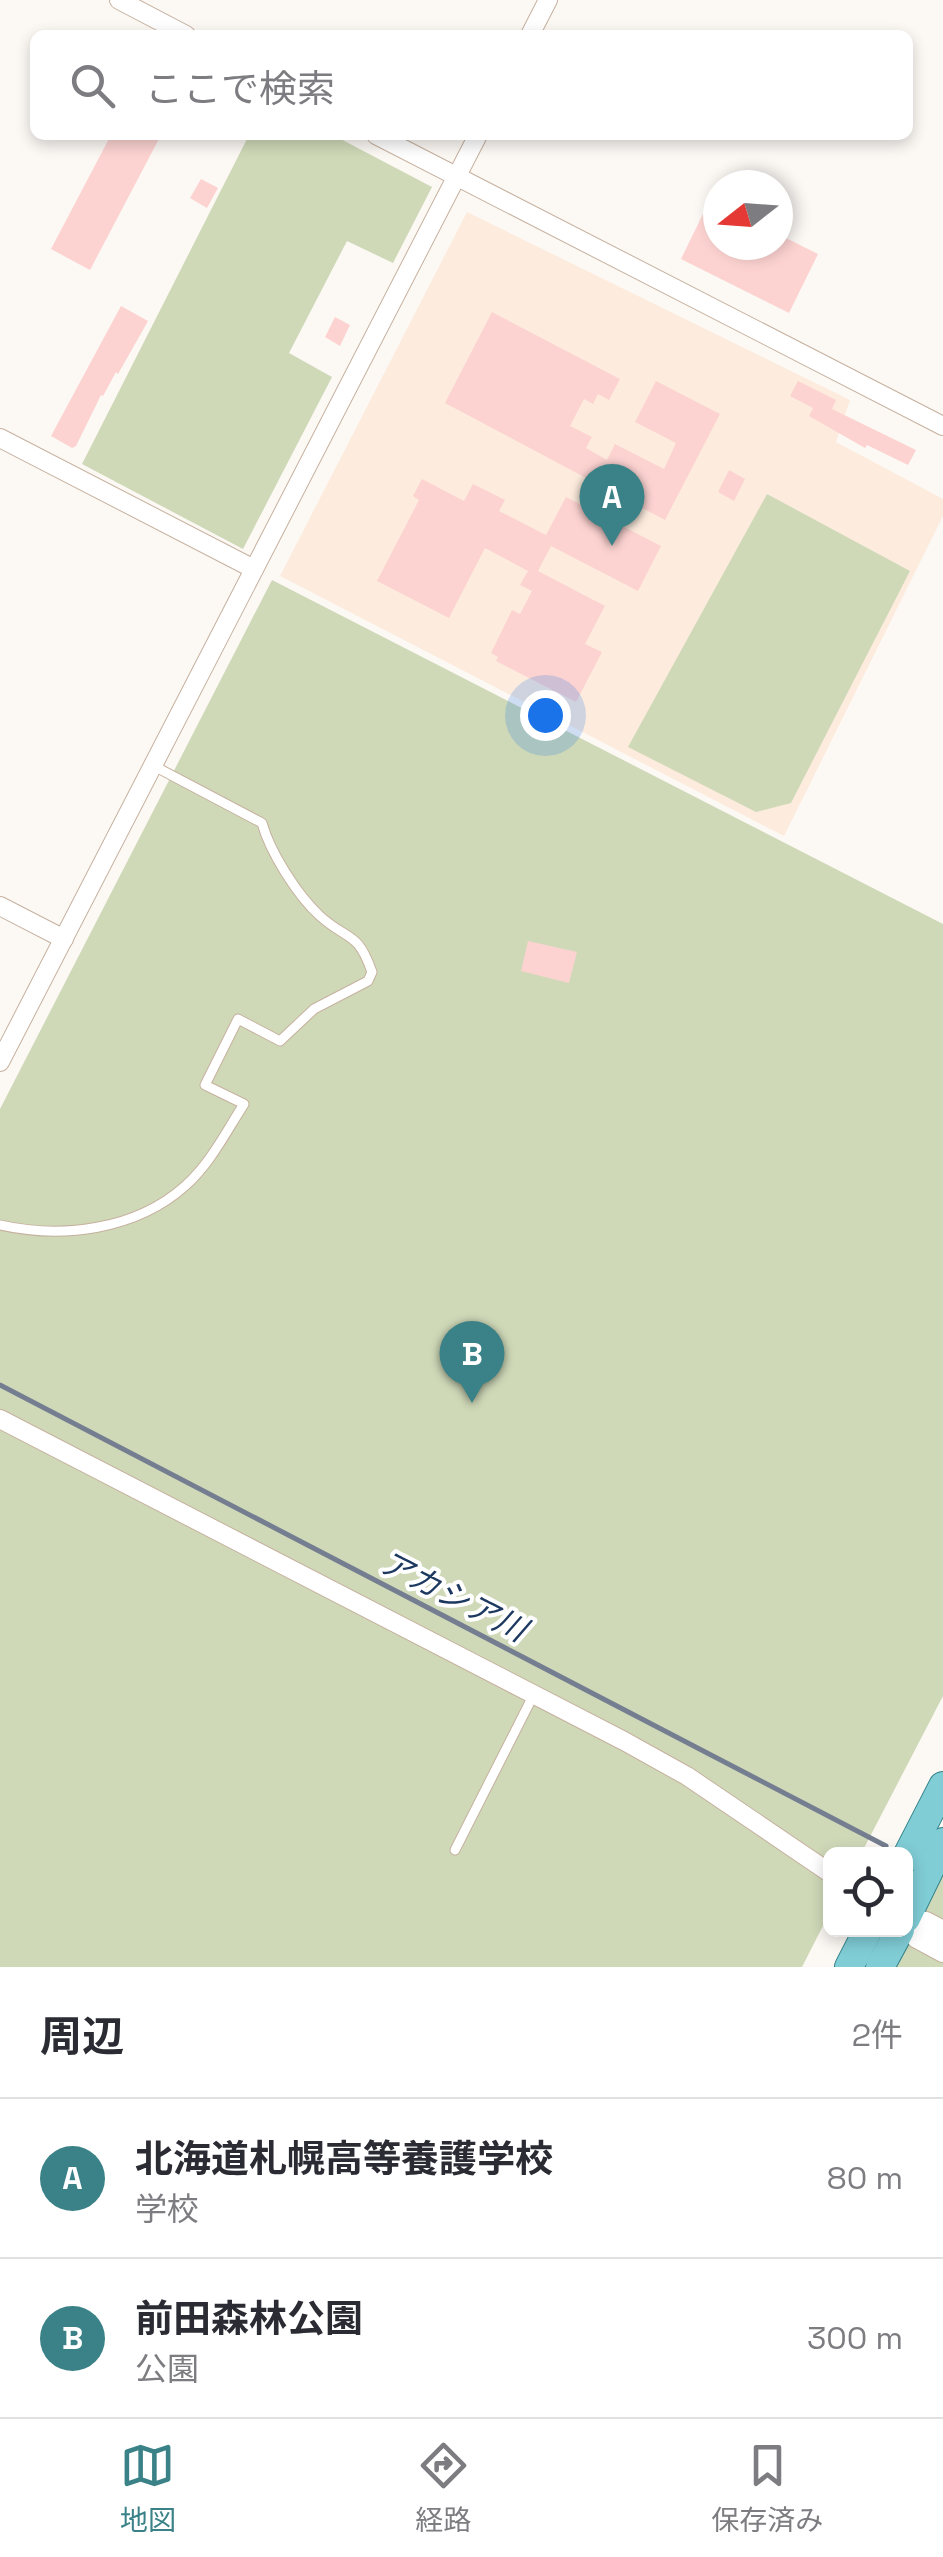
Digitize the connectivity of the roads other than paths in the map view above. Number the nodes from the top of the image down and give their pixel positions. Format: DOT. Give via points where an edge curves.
graph roads {
  1 [pos="119,0"];
  2 [pos="548,0"];
  3 [pos="176,30"];
  4 [pos="533,30"];
  5 [pos="386,140"];
  6 [pos="475,140"];
  7 [pos="456,177"];
  8 [pos="943,426"];
  9 [pos="0,438"];
  10 [pos="254,569"];
  11 [pos="152,765"];
  12 [pos="0,906"];
  13 [pos="64,939"];
  14 [pos="0,1062"];
  15 [pos="0,1225"];
  16 [pos="0,1419"];
  17 [pos="534,1694"];
  18 [pos="943,1786"];
  19 [pos="943,1842"];
  20 [pos="912,1847"];
  21 [pos="454,1850"];
  22 [pos="823,1868"];
  23 [pos="915,1926"];
  24 [pos="864,1937"];
  25 [pos="943,1952"];
  26 [pos="849,1967"];
  27 [pos="880,1967"];
  1 -- 3 [label="street"];
  2 -- 4 [label="street"];
  5 -- 7 [label="street"];
  6 -- 7 [label="street"];
  7 -- 8 [label="street"];
  7 -- 10 [label="street"];
  9 -- 10 [label="street"];
  10 -- 11 [label="street"];
  11 -- 13 [label="street"];
  11 -- 15 [label="lane" via="262,823 270,849 319,915 362,945 372,972 368,981 314,1009 280,1041 238,1019 205,1085 244,1104 183,1188 107,1226 48,1233"];
  12 -- 13 [label="street"];
  13 -- 14 [label="street"];
  16 -- 17 [label="street"];
  17 -- 21 [label="lane"];
  17 -- 22 [label="street" via="687,1776"];
  18 -- 20 [label="main road"];
  19 -- 23 [label="main road"];
  23 -- 25 [label="street"];
  23 -- 27 [label="main road"];
  24 -- 26 [label="main road"];
}
